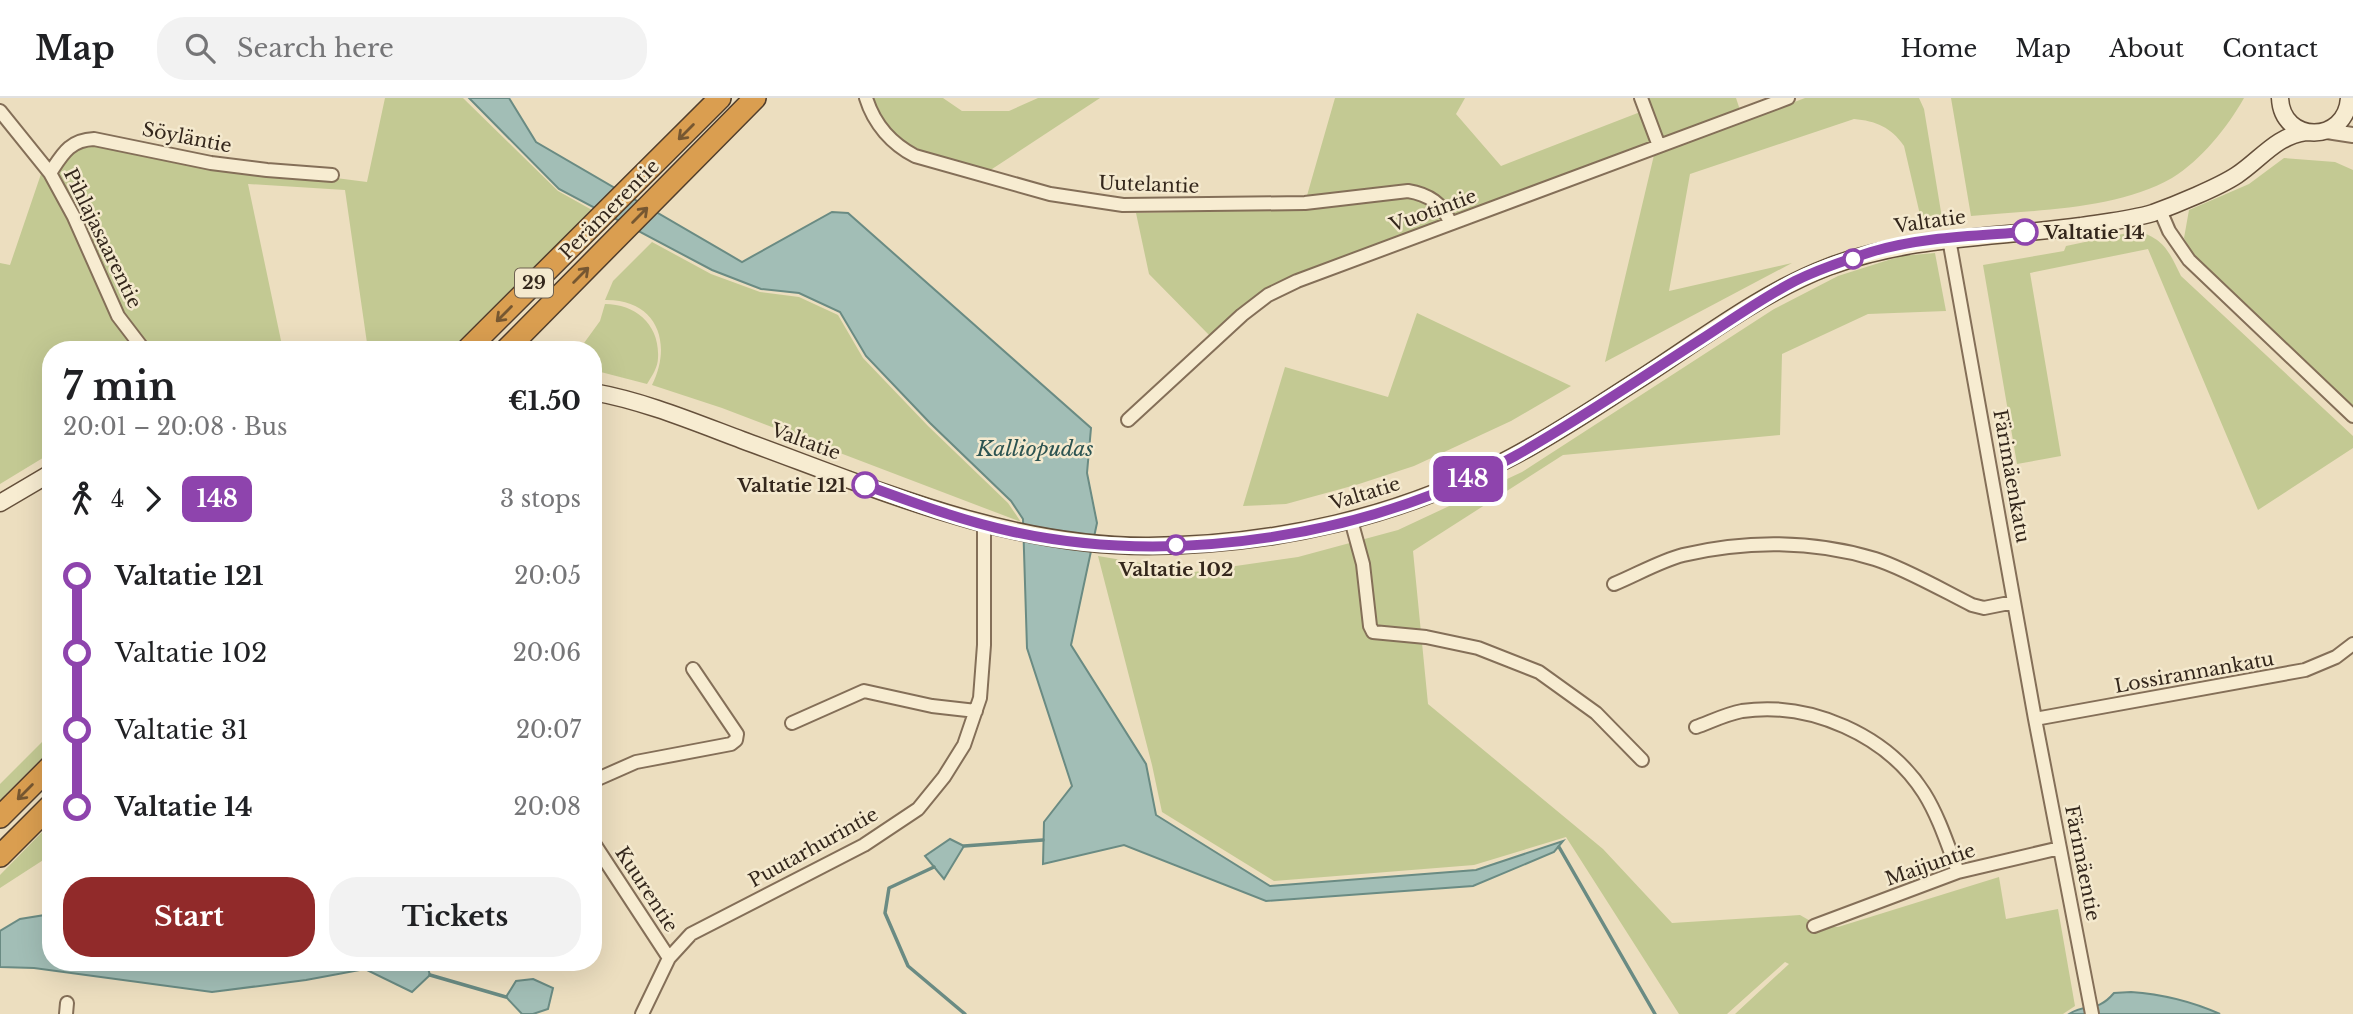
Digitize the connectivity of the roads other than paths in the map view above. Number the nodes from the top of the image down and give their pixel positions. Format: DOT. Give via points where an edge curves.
graph roads {
  1 [pos="720,98"];
  2 [pos="755,98"];
  3 [pos="866,98"];
  4 [pos="1641,98"];
  5 [pos="1788,98"];
  6 [pos="2350,98"];
  7 [pos="2280,102"];
  8 [pos="2353,109"];
  9 [pos="0,111"];
  10 [pos="2327,131"];
  11 [pos="2306,132"];
  12 [pos="2353,135"];
  13 [pos="1659,146"];
  14 [pos="2259,156"];
  15 [pos="50,173"];
  16 [pos="332,175"];
  17 [pos="2160,210"];
  18 [pos="1450,224"];
  19 [pos="1949,239"];
  20 [pos="137,341"];
  21 [pos="476,341"];
  22 [pos="515,341"];
  23 [pos="602,394"];
  24 [pos="2353,416"];
  25 [pos="1128,420"];
  26 [pos="42,478"];
  27 [pos="0,503"];
  28 [pos="1351,520"];
  29 [pos="984,526"];
  30 [pos="1614,584"];
  31 [pos="2014,602"];
  32 [pos="2353,644"];
  33 [pos="693,669"];
  34 [pos="976,711"];
  35 [pos="2035,719"];
  36 [pos="792,723"];
  37 [pos="1696,727"];
  38 [pos="1642,760"];
  39 [pos="42,775"];
  40 [pos="602,777"];
  41 [pos="42,814"];
  42 [pos="0,817"];
  43 [pos="2060,848"];
  44 [pos="0,856"];
  45 [pos="602,856"];
  46 [pos="1958,872"];
  47 [pos="1814,926"];
  48 [pos="669,958"];
  49 [pos="642,1014"];
  50 [pos="2092,1014"];
  1 -- 21 [label="highway, Perämerentie / 29, one-way"];
  22 -- 2 [label="highway, Perämerentie / 29, one-way"];
  3 -- 18 [label="street, Uutelantie" via="873,116 902,149 915,156 1050,194 1165,206 1305,203 1408,191 1437,203"];
  4 -- 13 [label="street"];
  5 -- 13 [label="street, Vuotintie"];
  6 -- 8 [label="street"];
  6 -- 10 [label="main road" via="2344,116"];
  7 -- 11 [label="main road" via="2296,128"];
  7 -- 14 [label="main road, Valtatie" via="2277,130"];
  9 -- 15 [label="street, Pihlajasaarentie"];
  10 -- 11 [label="main road, Valtatie"];
  10 -- 12 [label="street"];
  11 -- 14 [label="main road, Valtatie" via="2286,137"];
  13 -- 18 [label="street, Vuotintie"];
  14 -- 17 [label="main road, Valtatie" via="2236,175"];
  15 -- 16 [label="street, Söyläntie" via="67,148 94,139 211,163"];
  15 -- 20 [label="street, Pihlajasaarentie" via="118,316"];
  17 -- 19 [label="main road, Valtatie" via="2057,229"];
  17 -- 24 [label="street" via="2189,260"];
  18 -- 25 [label="street, Vuotintie" via="1268,295"];
  19 -- 28 [label="main road, Valtatie" via="1874,251 1796,281 1513,457 1435,492"];
  19 -- 31 [label="street, Färimäenkatu"];
  23 -- 29 [label="main road, Valtatie" via="653,408"];
  26 -- 27 [label="main road"];
  28 -- 29 [label="main road, Valtatie" via="1236,541 1148,546"];
  28 -- 38 [label="street" via="1373,632 1478,648 1539,672 1596,713"];
  29 -- 34 [label="street, Puutarhurintie" via="984,645"];
  30 -- 31 [label="street" via="1682,556 1792,543 1877,559 1972,605 1984,608"];
  31 -- 35 [label="street, Färimäenkatu"];
  32 -- 35 [label="street, Lossirannankatu" via="2305,670"];
  33 -- 40 [label="street" via="737,734 736,740 636,762"];
  34 -- 36 [label="street" via="864,691"];
  34 -- 48 [label="street, Puutarhurintie" via="964,744 918,809 864,845 691,934"];
  35 -- 43 [label="street, Färimäentie"];
  37 -- 46 [label="street" via="1741,711 1790,711 1826,720 1882,748 1926,795"];
  39 -- 42 [label="highway, one-way"];
  41 -- 44 [label="highway"];
  43 -- 46 [label="street, Maijuntie"];
  43 -- 50 [label="street, Färimäentie"];
  45 -- 48 [label="street, Kuurentie"];
  46 -- 47 [label="street, Maijuntie"];
  48 -- 49 [label="street, Puutarhurintie"];
}
